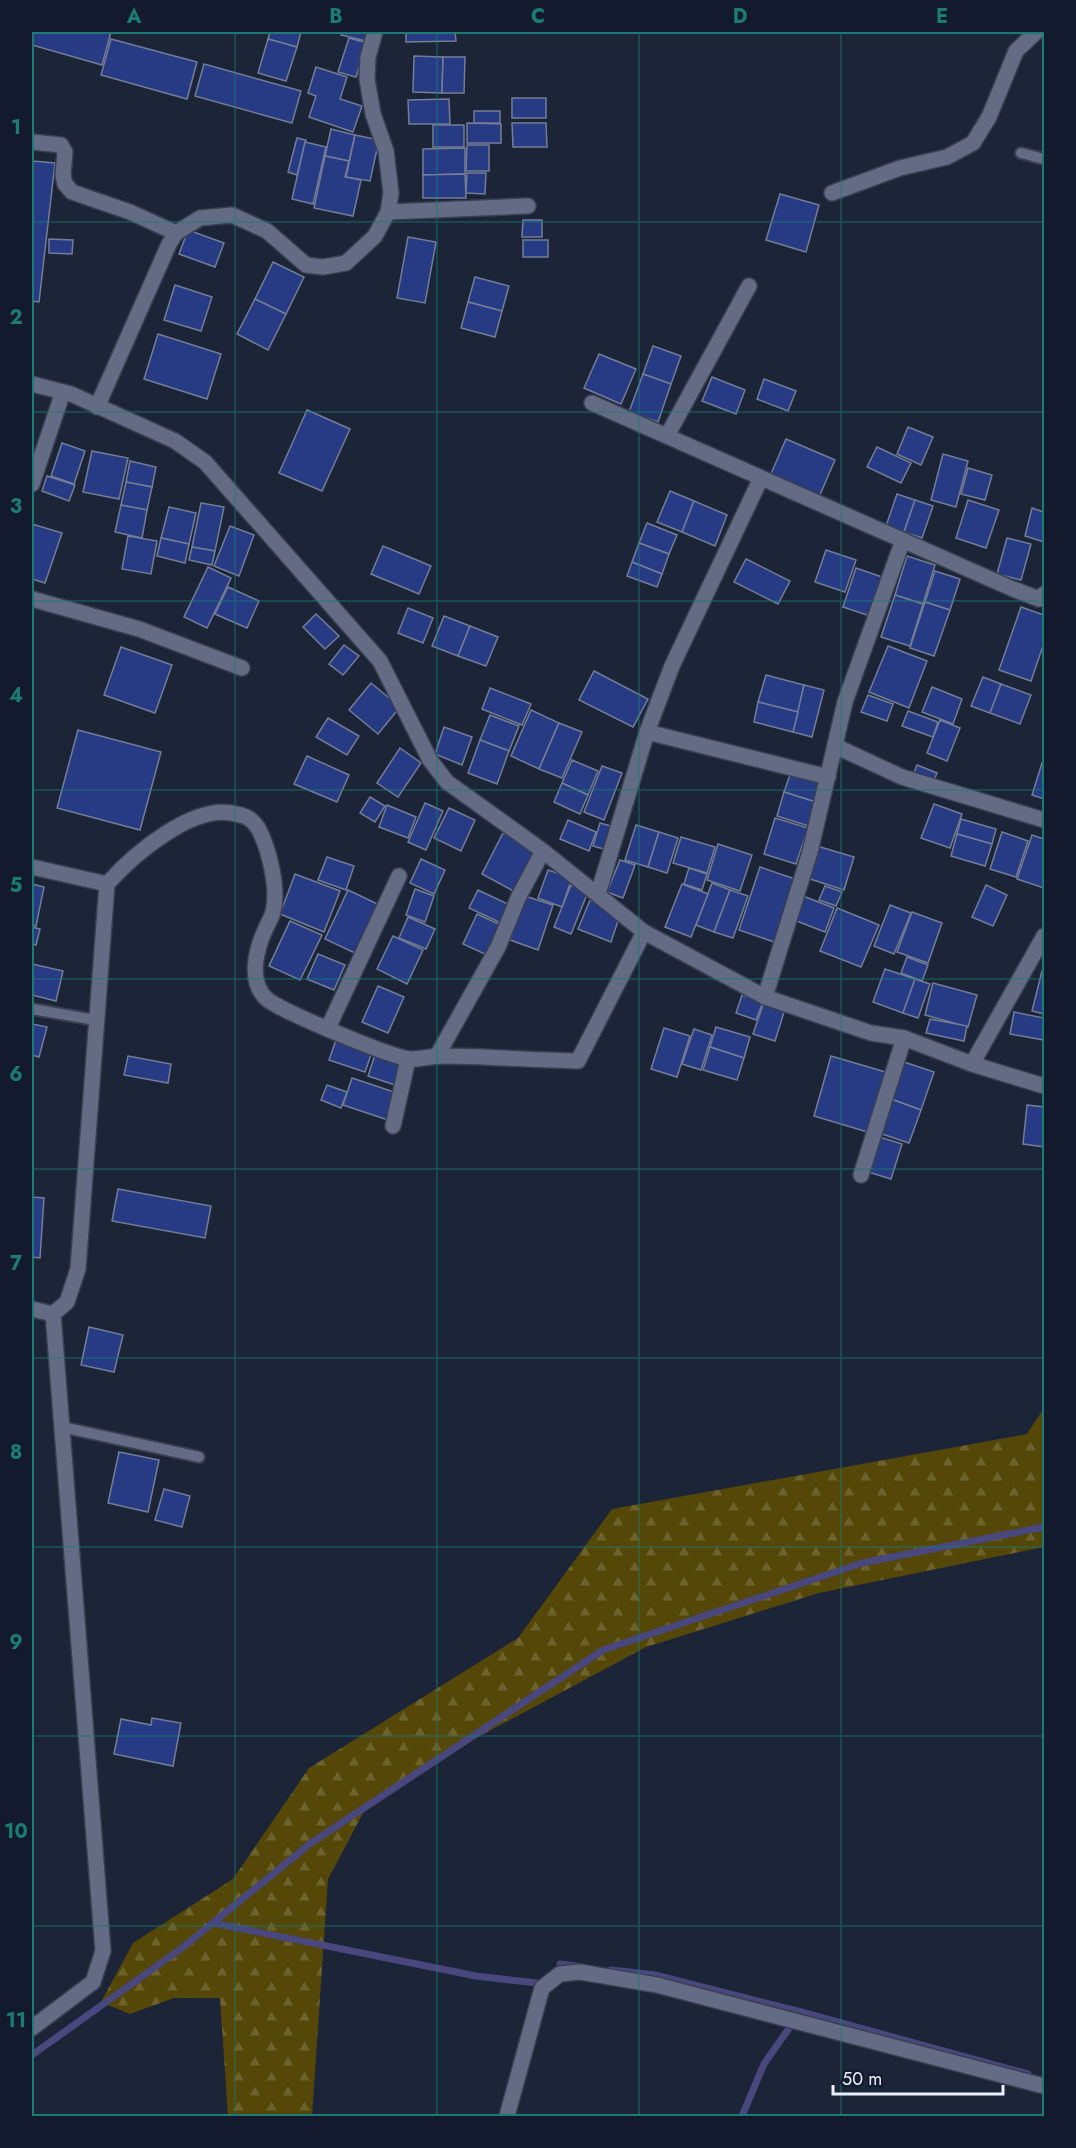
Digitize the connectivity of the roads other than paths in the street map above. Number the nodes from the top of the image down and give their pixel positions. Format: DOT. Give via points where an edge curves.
graph roads {
  1 [pos="375,32"];
  2 [pos="1036,32"];
  3 [pos="32,142"];
  4 [pos="1021,153"];
  5 [pos="1044,159"];
  6 [pos="832,194"];
  7 [pos="528,206"];
  8 [pos="388,212"];
  9 [pos="176,233"];
  10 [pos="749,286"];
  11 [pos="32,384"];
  12 [pos="63,392"];
  13 [pos="591,403"];
  14 [pos="98,407"];
  15 [pos="667,436"];
  16 [pos="761,478"];
  17 [pos="32,484"];
  18 [pos="903,540"];
  19 [pos="1043,598"];
  20 [pos="32,599"];
  21 [pos="242,668"];
  22 [pos="647,732"];
  23 [pos="835,746"];
  24 [pos="828,777"];
  25 [pos="1044,820"];
  26 [pos="543,851"];
  27 [pos="32,867"];
  28 [pos="399,876"];
  29 [pos="107,884"];
  30 [pos="598,894"];
  31 [pos="644,932"];
  32 [pos="1044,936"];
  33 [pos="765,997"];
  34 [pos="32,1009"];
  35 [pos="95,1020"];
  36 [pos="328,1028"];
  37 [pos="904,1038"];
  38 [pos="437,1056"];
  39 [pos="408,1059"];
  40 [pos="972,1064"];
  41 [pos="1044,1086"];
  42 [pos="393,1125"];
  43 [pos="861,1175"];
  44 [pos="32,1309"];
  45 [pos="53,1314"];
  46 [pos="62,1427"];
  47 [pos="199,1457"];
  48 [pos="32,2028"];
  49 [pos="1044,2086"];
  50 [pos="507,2116"];
  1 -- 8 [label="street" via="367,79 373,114 386,151 391,193"];
  2 -- 6 [label="street" via="1016,51 989,117 973,143 947,158 900,168"];
  3 -- 9 [label="street" via="61,146 65,152 65,184 72,192"];
  4 -- 5 [label="lane"];
  7 -- 8 [label="street"];
  8 -- 9 [label="street" via="375,236 346,263 323,267 306,265 267,231 232,214 200,218"];
  9 -- 14 [label="street"];
  10 -- 15 [label="street"];
  11 -- 12 [label="street"];
  12 -- 14 [label="street"];
  12 -- 17 [label="street"];
  13 -- 15 [label="street"];
  14 -- 26 [label="street" via="175,441 204,462 380,661 430,760 447,782"];
  15 -- 16 [label="street"];
  16 -- 18 [label="street"];
  16 -- 22 [label="street" via="672,666"];
  18 -- 19 [label="street" via="1013,589"];
  18 -- 23 [label="street" via="845,702"];
  20 -- 21 [label="street" via="139,629"];
  22 -- 24 [label="street"];
  22 -- 30 [label="street"];
  23 -- 24 [label="street"];
  23 -- 25 [label="street" via="902,777"];
  24 -- 33 [label="street" via="810,852"];
  26 -- 30 [label="street"];
  26 -- 38 [label="street" via="498,947"];
  27 -- 29 [label="street"];
  28 -- 36 [label="street"];
  29 -- 35 [label="street"];
  29 -- 36 [label="street" via="127,862 192,818 211,812 249,817 265,845 275,892 273,912 258,948 258,987 277,1005"];
  30 -- 31 [label="street"];
  31 -- 33 [label="street"];
  31 -- 38 [label="street" via="578,1061"];
  32 -- 40 [label="street"];
  33 -- 37 [label="street" via="871,1033"];
  34 -- 35 [label="lane"];
  35 -- 45 [label="street" via="78,1269 67,1302"];
  36 -- 39 [label="street"];
  37 -- 40 [label="street"];
  37 -- 43 [label="street"];
  38 -- 39 [label="street"];
  39 -- 42 [label="street"];
  40 -- 41 [label="street"];
  44 -- 45 [label="street"];
  45 -- 46 [label="street"];
  46 -- 47 [label="lane"];
  46 -- 48 [label="street" via="103,1951 93,1982"];
  49 -- 50 [label="street" via="657,1986 580,1972 560,1974 543,1988"];
}
